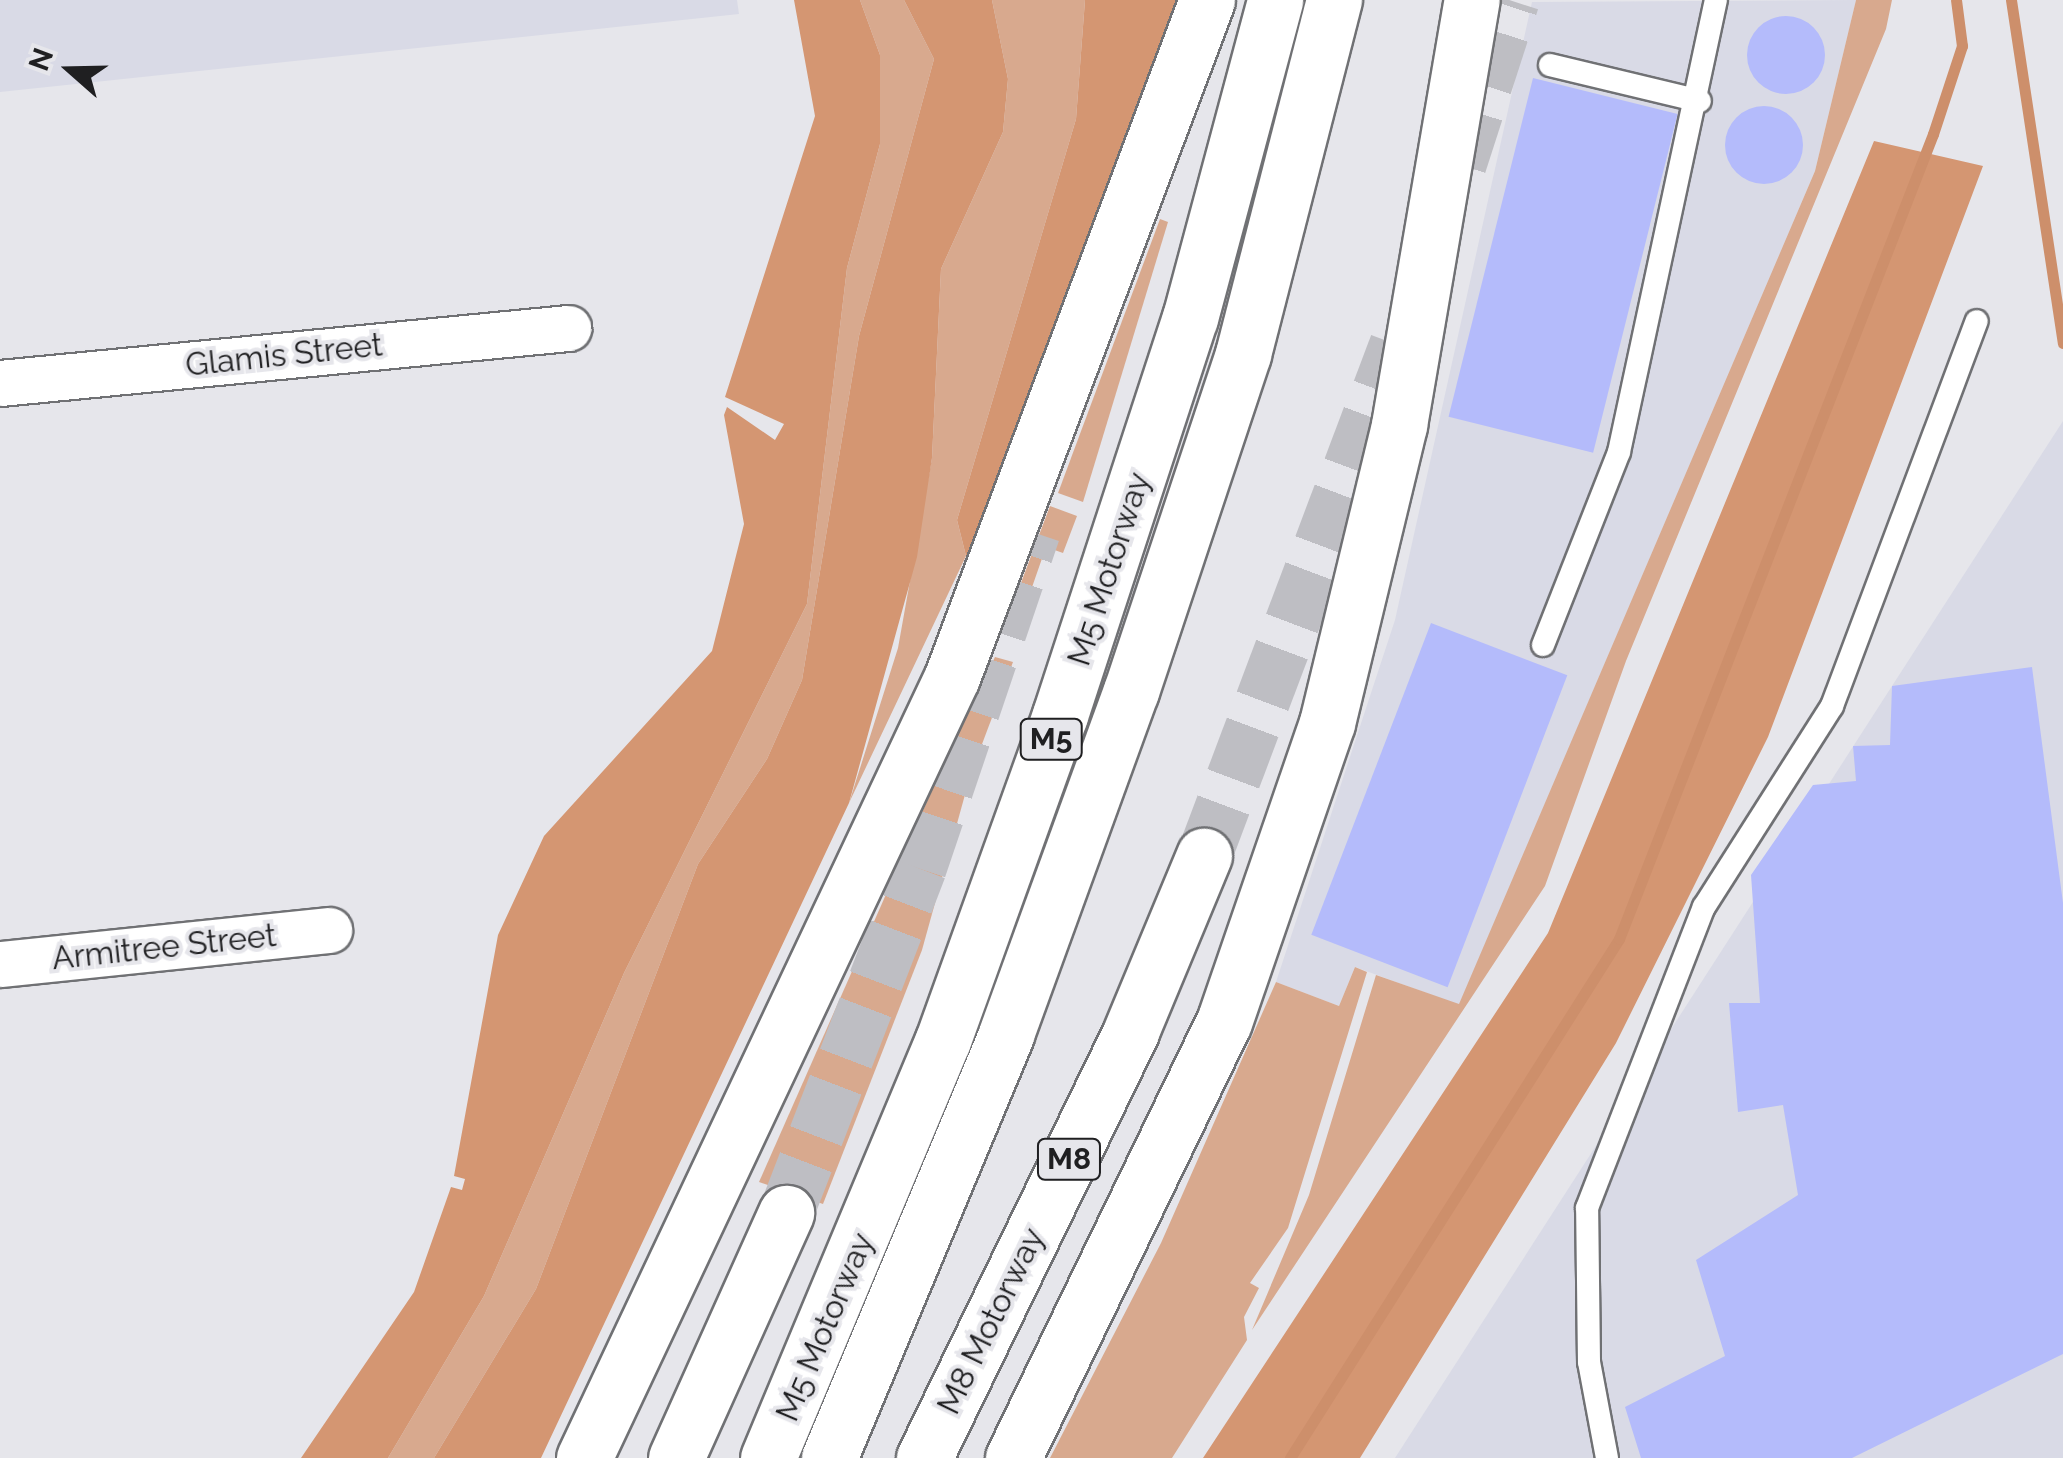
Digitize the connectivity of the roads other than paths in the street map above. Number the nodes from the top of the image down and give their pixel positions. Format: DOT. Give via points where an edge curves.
graph roads {
  1 [pos="1207,0"];
  2 [pos="1275,0"];
  3 [pos="1334,0"];
  4 [pos="1472,0"];
  5 [pos="1716,0"];
  6 [pos="1550,65"];
  7 [pos="1700,101"];
  8 [pos="1977,322"];
  9 [pos="568,328"];
  10 [pos="0,383"];
  11 [pos="1543,645"];
  12 [pos="1204,856"];
  13 [pos="328,930"];
  14 [pos="0,964"];
  15 [pos="786,1213"];
  16 [pos="584,1458"];
  17 [pos="676,1458"];
  18 [pos="768,1458"];
  19 [pos="829,1458"];
  20 [pos="924,1458"];
  21 [pos="1013,1458"];
  22 [pos="1607,1458"];
  1 -- 16 [label="highway" via="952,677"];
  2 -- 18 [label="highway, M5 Motorway / M5" via="1190,318 1060,715 943,1040"];
  3 -- 19 [label="highway, M5 Motorway / M5" via="1243,354 1131,691 1006,1034"];
  4 -- 21 [label="highway" via="1399,425 1327,723 1224,1022"];
  5 -- 7 [label="lane"];
  6 -- 7 [label="lane"];
  7 -- 11 [label="lane" via="1619,452"];
  8 -- 22 [label="lane" via="1832,706 1704,907 1587,1208 1590,1362"];
  9 -- 10 [label="street, Glamis Street"];
  12 -- 20 [label="highway, M8 Motorway / M8" via="1131,1032"];
  13 -- 14 [label="street, Armitree Street"];
  15 -- 17 [label="highway"];
}
